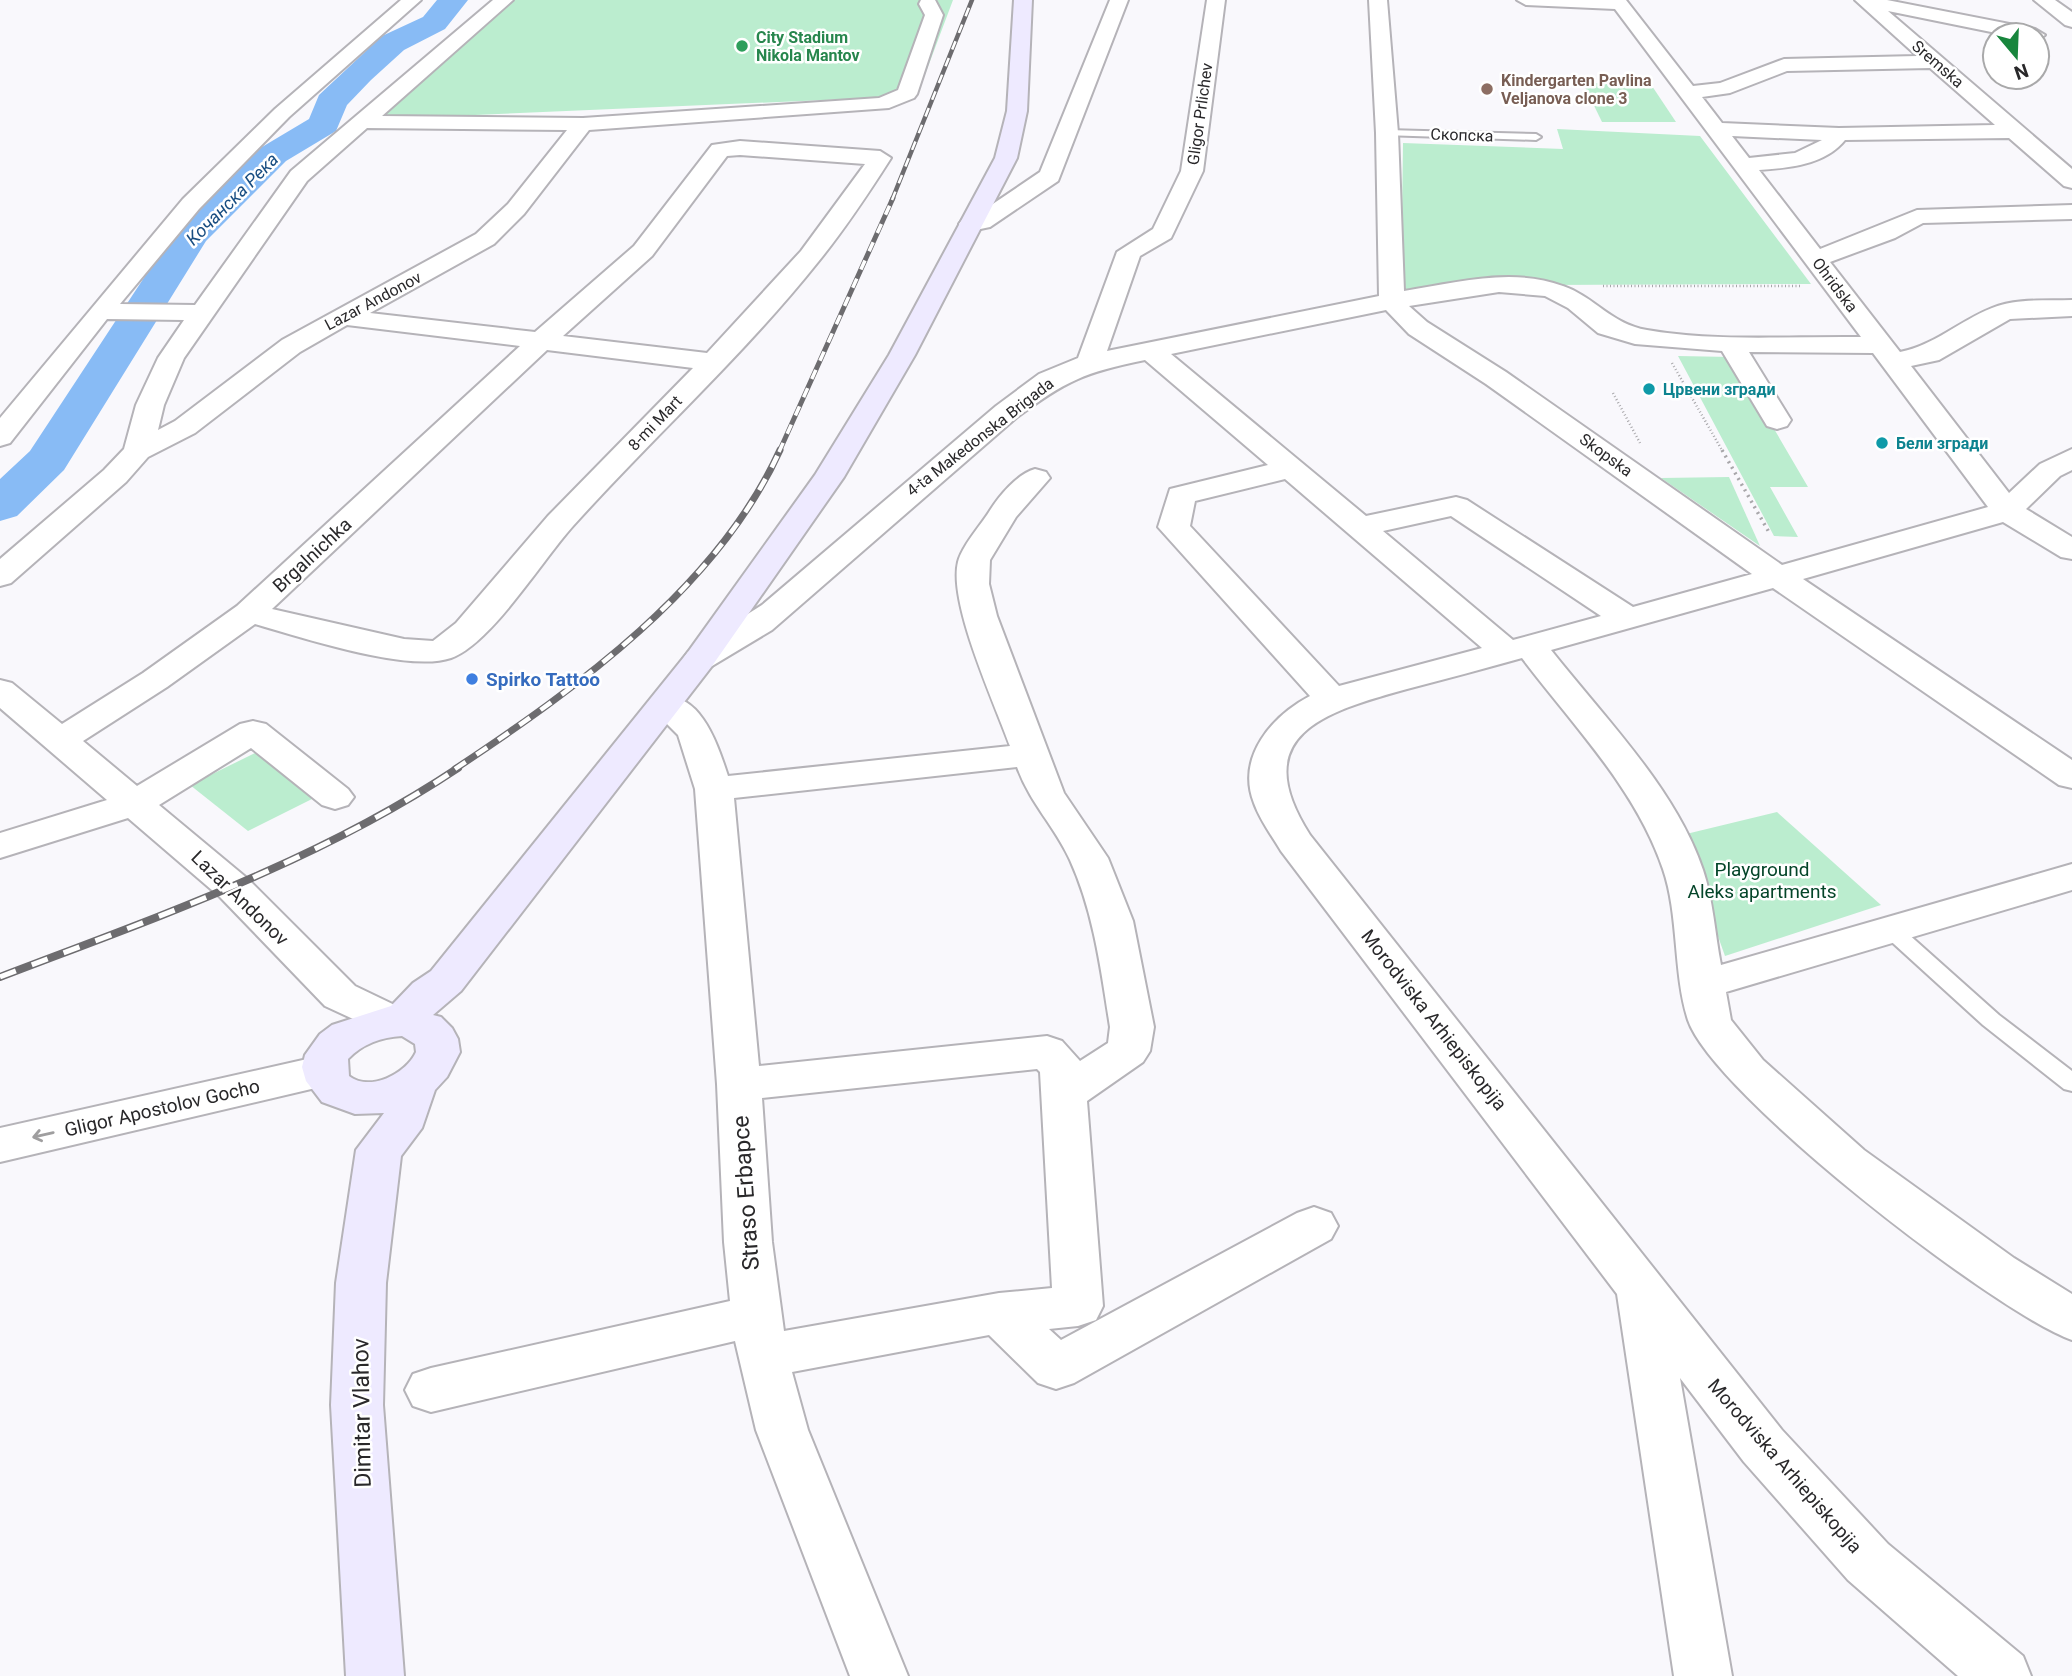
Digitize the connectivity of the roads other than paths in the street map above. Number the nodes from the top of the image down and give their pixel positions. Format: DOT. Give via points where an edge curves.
graph roads {
  1 [pos="412,0"];
  2 [pos="504,0"];
  3 [pos="1023,0"];
  4 [pos="1119,0"];
  5 [pos="1216,0"];
  6 [pos="1378,0"];
  7 [pos="1526,0"];
  8 [pos="2043,0"];
  9 [pos="1863,1"];
  10 [pos="1618,2"];
  11 [pos="928,4"];
  12 [pos="2072,21"];
  13 [pos="1981,24"];
  14 [pos="1936,62"];
  15 [pos="1689,92"];
  16 [pos="362,122"];
  17 [pos="583,124"];
  18 [pos="1717,129"];
  19 [pos="2014,131"];
  20 [pos="1387,133"];
  21 [pos="1839,134"];
  22 [pos="1536,137"];
  23 [pos="720,150"];
  24 [pos="1744,165"];
  25 [pos="2072,181"];
  26 [pos="2072,212"];
  27 [pos="971,224"];
  28 [pos="1816,259"];
  29 [pos="1392,301"];
  30 [pos="2072,308"];
  31 [pos="100,311"];
  32 [pos="203,313"];
  33 [pos="342,317"];
  34 [pos="541,341"];
  35 [pos="1731,344"];
  36 [pos="1150,350"];
  37 [pos="1886,354"];
  38 [pos="713,362"];
  39 [pos="1090,363"];
  40 [pos="1777,420"];
  41 [pos="0,437"];
  42 [pos="138,450"];
  43 [pos="2072,458"];
  44 [pos="1289,469"];
  45 [pos="1035,478"];
  46 [pos="2007,511"];
  47 [pos="1360,527"];
  48 [pos="2072,550"];
  49 [pos="1775,556"];
  50 [pos="0,576"];
  51 [pos="249,613"];
  52 [pos="1628,619"];
  53 [pos="1518,649"];
  54 [pos="700,659"];
  55 [pos="0,690"];
  56 [pos="1332,699"];
  57 [pos="666,705"];
  58 [pos="59,741"];
  59 [pos="1031,755"];
  60 [pos="2072,777"];
  61 [pos="714,789"];
  62 [pos="335,797"];
  63 [pos="136,803"];
  64 [pos="0,846"];
  65 [pos="2072,877"];
  66 [pos="1890,929"];
  67 [pos="1704,984"];
  68 [pos="340,996"];
  69 [pos="406,1023"];
  70 [pos="339,1070"];
  71 [pos="2072,1083"];
  72 [pos="739,1084"];
  73 [pos="414,1085"];
  74 [pos="1064,1094"];
  75 [pos="0,1145"];
  76 [pos="379,1150"];
  77 [pos="1314,1226"];
  78 [pos="1640,1290"];
  79 [pos="999,1313"];
  80 [pos="2072,1319"];
  81 [pos="758,1336"];
  82 [pos="431,1390"];
  83 [pos="374,1676"];
  84 [pos="879,1676"];
  85 [pos="1703,1676"];
  86 [pos="2002,1676"];
  1 -- 31 [label="street" via="282,113 191,204"];
  2 -- 16 [label="street, Lazar Andonov"];
  3 -- 27 [label="street" via="1017,111 1006,158"];
  4 -- 27 [label="street" via="1050,176 982,222"];
  5 -- 39 [label="street, Gligor Prlichev" via="1192,171 1163,233 1129,253"];
  6 -- 20 [label="street"];
  7 -- 10 [label="street"];
  8 -- 12 [label="street"];
  9 -- 13 [label="street"];
  9 -- 14 [label="street, Sremska"];
  10 -- 15 [label="street, Ohridska"];
  11 -- 17 [label="street" via="934,15 909,89 893,102"];
  14 -- 15 [label="street" via="1784,65 1723,89"];
  14 -- 19 [label="street, Sremska"];
  15 -- 18 [label="street, Ohridska"];
  16 -- 17 [label="street"];
  16 -- 32 [label="street, Lazar Andonov" via="299,176"];
  17 -- 33 [label="street, Lazar Andonov" via="516,209 485,239"];
  18 -- 21 [label="street"];
  18 -- 24 [label="street, Ohridska"];
  19 -- 21 [label="street"];
  19 -- 25 [label="street, Sremska"];
  20 -- 22 [label="lane, Скопска"];
  20 -- 29 [label="street"];
  21 -- 24 [label="street" via="1833,144 1807,155"];
  23 -- 34 [label="street, Brgalnichka" via="643,251"];
  23 -- 38 [label="street, 8-mi Mart" via="752,148 880,158 852,204 813,253"];
  24 -- 28 [label="street, Ohridska"];
  26 -- 28 [label="street" via="1917,217"];
  27 -- 54 [label="street" via="902,355 829,477"];
  28 -- 37 [label="street, Ohridska"];
  29 -- 35 [label="street, 4-ta Makedonska Brigada" via="1489,285 1529,285 1568,297 1621,333"];
  29 -- 36 [label="street, 4-ta Makedonska Brigada"];
  29 -- 49 [label="street, Skopska" via="1418,328"];
  30 -- 37 [label="street" via="2001,313 1930,354"];
  31 -- 32 [label="street"];
  31 -- 41 [label="street"];
  32 -- 42 [label="street, Lazar Andonov" via="158,383"];
  33 -- 34 [label="street"];
  33 -- 42 [label="street, Lazar Andonov" via="252,373 185,427"];
  34 -- 38 [label="street"];
  34 -- 51 [label="street, Brgalnichka"];
  35 -- 37 [label="street"];
  35 -- 40 [label="street"];
  36 -- 39 [label="street, 4-ta Makedonska Brigada"];
  36 -- 44 [label="street"];
  37 -- 46 [label="street, Ohridska"];
  38 -- 51 [label="street, 8-mi Mart" via="561,521 453,644 420,653"];
  39 -- 54 [label="street, 4-ta Makedonska Brigada" via="1049,380 1006,412 812,576 785,605 727,646"];
  42 -- 50 [label="street, Lazar Andonov" via="115,476"];
  43 -- 46 [label="street" via="2050,470"];
  44 -- 47 [label="street"];
  44 -- 56 [label="street" via="1181,495 1174,527"];
  45 -- 59 [label="street" via="1004,512 974,561 973,584 980,616"];
  46 -- 48 [label="street, Ohridska"];
  46 -- 49 [label="street, Morodviska Arhiepiskopija"];
  47 -- 52 [label="street" via="1456,506"];
  47 -- 53 [label="street"];
  49 -- 52 [label="street, Morodviska Arhiepiskopija"];
  49 -- 60 [label="street, Skopska"];
  51 -- 58 [label="street, Brgalnichka"];
  52 -- 53 [label="street, Morodviska Arhiepiskopija"];
  53 -- 56 [label="street, Morodviska Arhiepiskopija"];
  53 -- 67 [label="street" via="1633,780 1676,848"];
  54 -- 57 [label="street"];
  55 -- 58 [label="street, Lazar Andonov"];
  56 -- 78 [label="street, Morodviska Arhiepiskopija" via="1307,711 1275,743 1266,781 1272,802 1295,842 1530,1141"];
  57 -- 61 [label="street, Straso Erbapce" via="695,731"];
  57 -- 69 [label="street" via="446,981 442,996"];
  58 -- 63 [label="street, Lazar Andonov"];
  59 -- 61 [label="street"];
  59 -- 74 [label="street" via="1045,793 1089,858 1113,921 1132,1027 1128,1051"];
  61 -- 72 [label="street, Straso Erbapce"];
  62 -- 63 [label="street" via="253,732"];
  63 -- 64 [label="street"];
  63 -- 68 [label="street, Lazar Andonov" via="234,888"];
  65 -- 66 [label="street"];
  66 -- 67 [label="street"];
  66 -- 71 [label="lane" via="1991,1020"];
  67 -- 80 [label="street" via="1710,1021 1726,1046 1772,1094 1848,1162 1997,1272"];
  68 -- 69 [label="street, Lazar Andonov"];
  68 -- 70 [label="street"];
  69 -- 70 [label="street" via="362,1027"];
  69 -- 73 [label="street" via="434,1037 438,1048 436,1061"];
  70 -- 73 [label="street" via="383,1098"];
  70 -- 75 [label="street, Gligor Apostolov Gocho, one-way"];
  70 -- 76 [label="street" via="358,1121"];
  72 -- 74 [label="street" via="1047,1052 1062,1068"];
  72 -- 81 [label="street, Straso Erbapce"];
  73 -- 76 [label="street" via="406,1116"];
  74 -- 79 [label="street" via="1078,1306"];
  76 -- 83 [label="street, Dimitar Vlahov" via="361,1283 357,1405"];
  77 -- 79 [label="street" via="1056,1368"];
  78 -- 85 [label="street"];
  78 -- 86 [label="street, Morodviska Arhiepiskopija" via="1763,1446 1868,1562"];
  79 -- 81 [label="street"];
  81 -- 82 [label="street"];
  81 -- 84 [label="street, Straso Erbapce" via="782,1430"];
}
